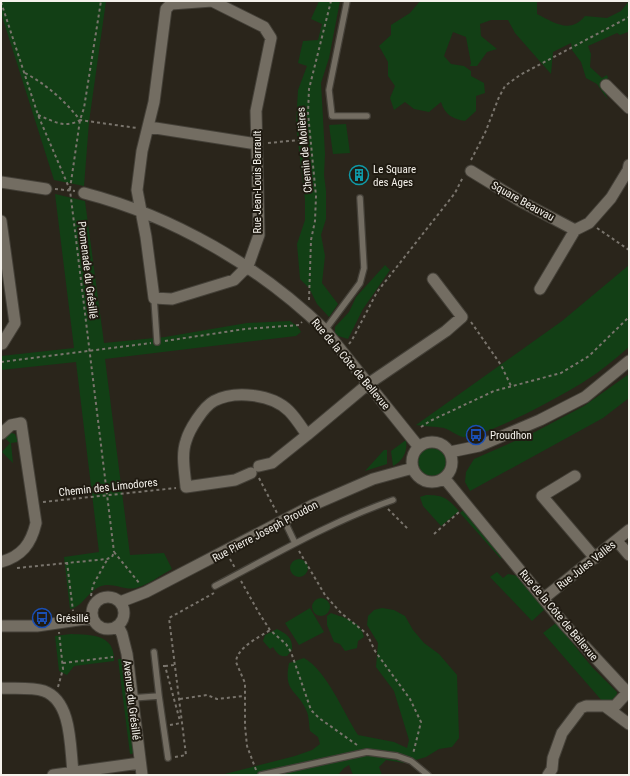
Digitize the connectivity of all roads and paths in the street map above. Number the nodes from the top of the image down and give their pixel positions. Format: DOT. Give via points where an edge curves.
graph roads {
  1 [pos="101,1"];
  2 [pos="331,1"];
  3 [pos="347,1"];
  4 [pos="1,2"];
  5 [pos="24,72"];
  6 [pos="606,84"];
  7 [pos="629,108"];
  8 [pos="38,115"];
  9 [pos="367,116"];
  10 [pos="80,120"];
  11 [pos="145,128"];
  12 [pos="310,139"];
  13 [pos="257,144"];
  14 [pos="629,165"];
  15 [pos="471,171"];
  16 [pos="1,182"];
  17 [pos="46,189"];
  18 [pos="70,190"];
  19 [pos="84,193"];
  20 [pos="360,198"];
  21 [pos="141,212"];
  22 [pos="589,223"];
  23 [pos="2,228"];
  24 [pos="575,230"];
  25 [pos="629,250"];
  26 [pos="248,266"];
  27 [pos="433,279"];
  28 [pos="540,289"];
  29 [pos="154,298"];
  30 [pos="309,300"];
  31 [pos="629,317"];
  32 [pos="467,318"];
  33 [pos="325,330"];
  34 [pos="157,342"];
  35 [pos="2,344"];
  36 [pos="629,362"];
  37 [pos="368,384"];
  38 [pos="510,386"];
  39 [pos="422,428"];
  40 [pos="1,434"];
  41 [pos="308,436"];
  42 [pos="418,446"];
  43 [pos="450,452"];
  44 [pos="413,468"];
  45 [pos="256,471"];
  46 [pos="575,476"];
  47 [pos="445,479"];
  48 [pos="180,487"];
  49 [pos="107,495"];
  50 [pos="393,500"];
  51 [pos="38,503"];
  52 [pos="458,506"];
  53 [pos="387,508"];
  54 [pos="281,517"];
  55 [pos="409,530"];
  56 [pos="629,530"];
  57 [pos="434,534"];
  58 [pos="617,541"];
  59 [pos="296,546"];
  60 [pos="114,552"];
  61 [pos="629,555"];
  62 [pos="595,558"];
  63 [pos="108,559"];
  64 [pos="1,562"];
  65 [pos="67,562"];
  66 [pos="17,568"];
  67 [pos="234,582"];
  68 [pos="142,586"];
  69 [pos="215,586"];
  70 [pos="214,593"];
  71 [pos="91,596"];
  72 [pos="544,598"];
  73 [pos="120,602"];
  74 [pos="73,612"];
  75 [pos="92,618"];
  76 [pos="1,626"];
  77 [pos="118,626"];
  78 [pos="270,630"];
  79 [pos="58,631"];
  80 [pos="154,652"];
  81 [pos="113,656"];
  82 [pos="63,663"];
  83 [pos="174,665"];
  84 [pos="156,666"];
  85 [pos="165,666"];
  86 [pos="1,688"];
  87 [pos="56,694"];
  88 [pos="628,694"];
  89 [pos="159,696"];
  90 [pos="244,696"];
  91 [pos="132,698"];
  92 [pos="180,699"];
  93 [pos="606,707"];
  94 [pos="181,723"];
  95 [pos="629,724"];
  96 [pos="170,725"];
  97 [pos="367,752"];
  98 [pos="171,757"];
  99 [pos="411,761"];
  100 [pos="140,763"];
  101 [pos="74,772"];
  102 [pos="53,775"];
  103 [pos="142,775"];
  104 [pos="259,775"];
  105 [pos="428,775"];
  106 [pos="548,775"];
  1 -- 10 [label="path"];
  2 -- 12 [label="path, Chemin de Molières" via="309,89"];
  3 -- 9 [label="lane" via="329,90 332,116"];
  4 -- 5 [label="path, Promenade du Grésillé"];
  5 -- 8 [label="path, Promenade du Grésillé"];
  5 -- 10 [label="path" via="65,101"];
  6 -- 7 [label="street"];
  8 -- 10 [label="path" via="65,125"];
  8 -- 18 [label="path, Promenade du Grésillé"];
  10 -- 11 [label="path"];
  10 -- 18 [label="path"];
  11 -- 13 [label="street"];
  11 -- 13 [label="street, Rue Jean-Louis Barrault" via="154,102 166,9 171,4 212,1 264,27 271,38 256,111"];
  11 -- 21 [label="street, Rue Jean-Louis Barrault" via="137,190"];
  12 -- 13 [label="path"];
  12 -- 30 [label="path, Chemin de Molières" via="316,196 311,240"];
  13 -- 26 [label="street, Rue Jean-Louis Barrault" via="259,235"];
  14 -- 22 [label="street" via="611,198"];
  15 -- 24 [label="street, Square Beauvau"];
  16 -- 17 [label="street"];
  17 -- 18 [label="path"];
  18 -- 19 [label="path"];
  18 -- 49 [label="path, Promenade du Grésillé"];
  19 -- 21 [label="street, Rue de la Côte de Bellevue" via="116,201"];
  20 -- 33 [label="lane" via="364,268 360,283"];
  21 -- 26 [label="street, Rue de la Côte de Bellevue" via="190,234"];
  21 -- 29 [label="street, Rue Jean-Louis Barrault"];
  22 -- 24 [label="street"];
  22 -- 25 [label="path"];
  23 -- 35 [label="street" via="15,323"];
  24 -- 28 [label="street"];
  26 -- 29 [label="street, Rue Jean-Louis Barrault" via="234,280 172,299"];
  26 -- 33 [label="street, Rue de la Côte de Bellevue"];
  27 -- 37 [label="street" via="462,317 446,331"];
  29 -- 34 [label="lane"];
  31 -- 38 [label="path" via="588,356 561,373"];
  32 -- 38 [label="path" via="501,365"];
  33 -- 37 [label="street, Rue de la Côte de Bellevue"];
  36 -- 43 [label="street" via="585,397 540,420 479,446"];
  37 -- 41 [label="street"];
  37 -- 42 [label="street, Rue de la Côte de Bellevue"];
  38 -- 39 [label="path" via="430,421"];
  40 -- 64 [label="street" via="11,425 21,424 36,523 32,539 15,558"];
  41 -- 45 [label="street" via="272,463"];
  41 -- 45 [label="street" via="289,410 263,396 236,394 213,401 195,422 185,442 186,487 235,480"];
  42 -- 43 [label="street" via="435,441 444,445"];
  42 -- 44 [label="street" via="411,460"];
  43 -- 47 [label="street" via="452,462"];
  44 -- 47 [label="street" via="416,475 425,482"];
  44 -- 54 [label="street, Rue Pierre Joseph Proudon" via="366,482"];
  45 -- 54 [label="path"];
  46 -- 62 [label="street" via="542,496"];
  47 -- 72 [label="street, Rue de la Côte de Bellevue"];
  48 -- 49 [label="path, Chemin des Limodores"];
  49 -- 51 [label="path, Chemin des Limodores"];
  49 -- 60 [label="path, Promenade du Grésillé"];
  50 -- 59 [label="lane" via="333,523"];
  52 -- 57 [label="path" via="461,510"];
  53 -- 55 [label="path"];
  54 -- 59 [label="lane"];
  54 -- 73 [label="street, Rue Pierre Joseph Proudon" via="146,592"];
  56 -- 58 [label="street, Rue Jules Vallès"];
  58 -- 61 [label="street"];
  58 -- 62 [label="street, Rue Jules Vallès"];
  59 -- 69 [label="lane"];
  59 -- 99 [label="path" via="325,595 341,613 367,634 375,652 410,699 421,722"];
  60 -- 63 [label="path"];
  60 -- 68 [label="path"];
  62 -- 72 [label="street, Rue Jules Vallès"];
  63 -- 65 [label="path"];
  63 -- 71 [label="path" via="103,564"];
  65 -- 66 [label="path"];
  65 -- 74 [label="path"];
  67 -- 78 [label="path" via="240,579"];
  70 -- 83 [label="path" via="169,618"];
  72 -- 88 [label="street, Rue de la Côte de Bellevue"];
  73 -- 75 [label="street" via="115,598 102,598 94,604"];
  73 -- 77 [label="street" via="125,614"];
  75 -- 76 [label="street" via="37,626"];
  75 -- 77 [label="street" via="105,629"];
  77 -- 91 [label="street, Avenue du Grésillé" via="127,654"];
  78 -- 90 [label="path" via="247,646 236,658 244,678"];
  78 -- 97 [label="path" via="291,652 311,710"];
  79 -- 82 [label="path"];
  80 -- 84 [label="lane"];
  81 -- 82 [label="path"];
  82 -- 87 [label="path"];
  83 -- 85 [label="path"];
  83 -- 92 [label="path"];
  84 -- 85 [label="path"];
  84 -- 89 [label="lane"];
  85 -- 94 [label="path" via="173,702"];
  86 -- 101 [label="street" via="44,691 60,703 66,718"];
  88 -- 93 [label="street" via="615,706"];
  89 -- 91 [label="lane"];
  89 -- 98 [label="lane"];
  90 -- 92 [label="path" via="217,699 207,695"];
  90 -- 104 [label="path" via="248,746"];
  91 -- 100 [label="street, Avenue du Grésillé"];
  92 -- 94 [label="path"];
  93 -- 95 [label="street"];
  93 -- 106 [label="street" via="581,708 562,734"];
  94 -- 96 [label="path"];
  94 -- 98 [label="path" via="186,756"];
  97 -- 99 [label="lane" via="397,756"];
  97 -- 104 [label="lane"];
  99 -- 105 [label="lane"];
  100 -- 101 [label="street"];
  100 -- 103 [label="street, Avenue du Grésillé"];
  101 -- 102 [label="street"];
}
